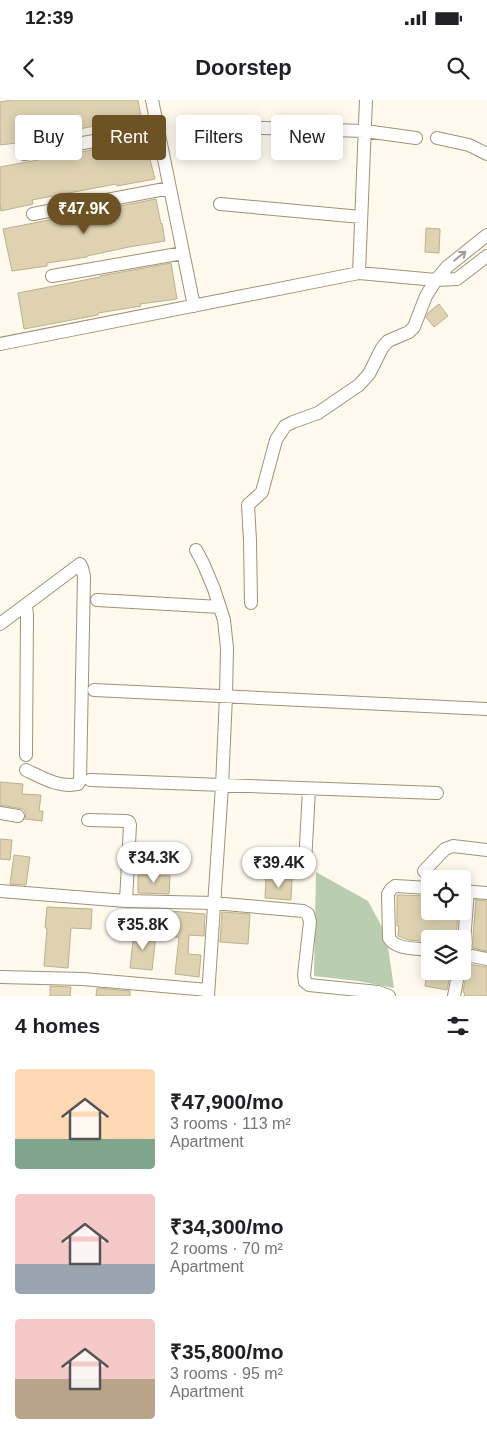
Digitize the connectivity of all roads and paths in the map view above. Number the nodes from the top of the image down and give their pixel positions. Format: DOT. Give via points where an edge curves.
graph roads {
  1 [pos="152,100"];
  2 [pos="366,100"];
  3 [pos="155,115"];
  4 [pos="261,128"];
  5 [pos="365,131"];
  6 [pos="416,138"];
  7 [pos="437,138"];
  8 [pos="487,154"];
  9 [pos="164,160"];
  10 [pos="170,188"];
  11 [pos="220,204"];
  12 [pos="33,214"];
  13 [pos="361,217"];
  14 [pos="487,235"];
  15 [pos="183,253"];
  16 [pos="487,256"];
  17 [pos="359,273"];
  18 [pos="52,276"];
  19 [pos="436,280"];
  20 [pos="194,306"];
  21 [pos="0,344"];
  22 [pos="196,550"];
  23 [pos="97,600"];
  24 [pos="251,603"];
  25 [pos="26,606"];
  26 [pos="220,607"];
  27 [pos="0,624"];
  28 [pos="94,690"];
  29 [pos="226,696"];
  30 [pos="487,709"];
  31 [pos="26,755"];
  32 [pos="26,770"];
  33 [pos="90,780"];
  34 [pos="222,786"];
  35 [pos="308,789"];
  36 [pos="437,794"];
  37 [pos="0,813"];
  38 [pos="18,816"];
  39 [pos="88,820"];
  40 [pos="487,850"];
  41 [pos="305,864"];
  42 [pos="425,870"];
  43 [pos="421,887"];
  44 [pos="0,891"];
  45 [pos="471,892"];
  46 [pos="487,893"];
  47 [pos="126,901"];
  48 [pos="213,903"];
  49 [pos="421,949"];
  50 [pos="471,956"];
  51 [pos="487,959"];
  52 [pos="0,977"];
  53 [pos="457,980"];
  54 [pos="208,993"];
  55 [pos="389,996"];
  56 [pos="454,996"];
  1 -- 3 [label="street"];
  2 -- 5 [label="street"];
  4 -- 5 [label="street"];
  5 -- 6 [label="street"];
  5 -- 13 [label="street"];
  7 -- 8 [label="street" via="468,145"];
  9 -- 10 [label="street"];
  10 -- 12 [label="street"];
  10 -- 15 [label="street"];
  11 -- 13 [label="street"];
  13 -- 17 [label="street"];
  19 -- 14 [label="street, one-way"];
  15 -- 18 [label="street"];
  15 -- 20 [label="street"];
  16 -- 19 [label="street" via="456,279"];
  17 -- 19 [label="street"];
  17 -- 20 [label="street"];
  19 -- 24 [label="street" via="414,327 382,348 369,374 359,385 318,413 293,422 281,431 273,448 262,492 248,505"];
  20 -- 21 [label="street"];
  22 -- 26 [label="street"];
  23 -- 26 [label="street"];
  25 -- 27 [label="street"];
  25 -- 31 [label="street"];
  25 -- 32 [label="street" via="80,564 84,576 80,780 73,785 56,784"];
  26 -- 29 [label="street" via="227,648"];
  28 -- 29 [label="street"];
  29 -- 30 [label="street"];
  29 -- 34 [label="street"];
  33 -- 34 [label="street"];
  34 -- 35 [label="street"];
  34 -- 48 [label="street"];
  35 -- 36 [label="street"];
  35 -- 41 [label="street"];
  37 -- 38 [label="street"];
  39 -- 47 [label="street" via="126,821 130,825"];
  40 -- 42 [label="street" via="453,846 445,849"];
  43 -- 49 [label="street" via="395,886 388,894 389,938 392,943"];
  44 -- 47 [label="street"];
  45 -- 46 [label="street"];
  47 -- 48 [label="street"];
  48 -- 54 [label="street"];
  48 -- 55 [label="street" via="303,911 308,914 310,922 304,975 309,986 378,992"];
  50 -- 51 [label="street"];
  52 -- 54 [label="street" via="83,979"];
  53 -- 56 [label="street"];
}
